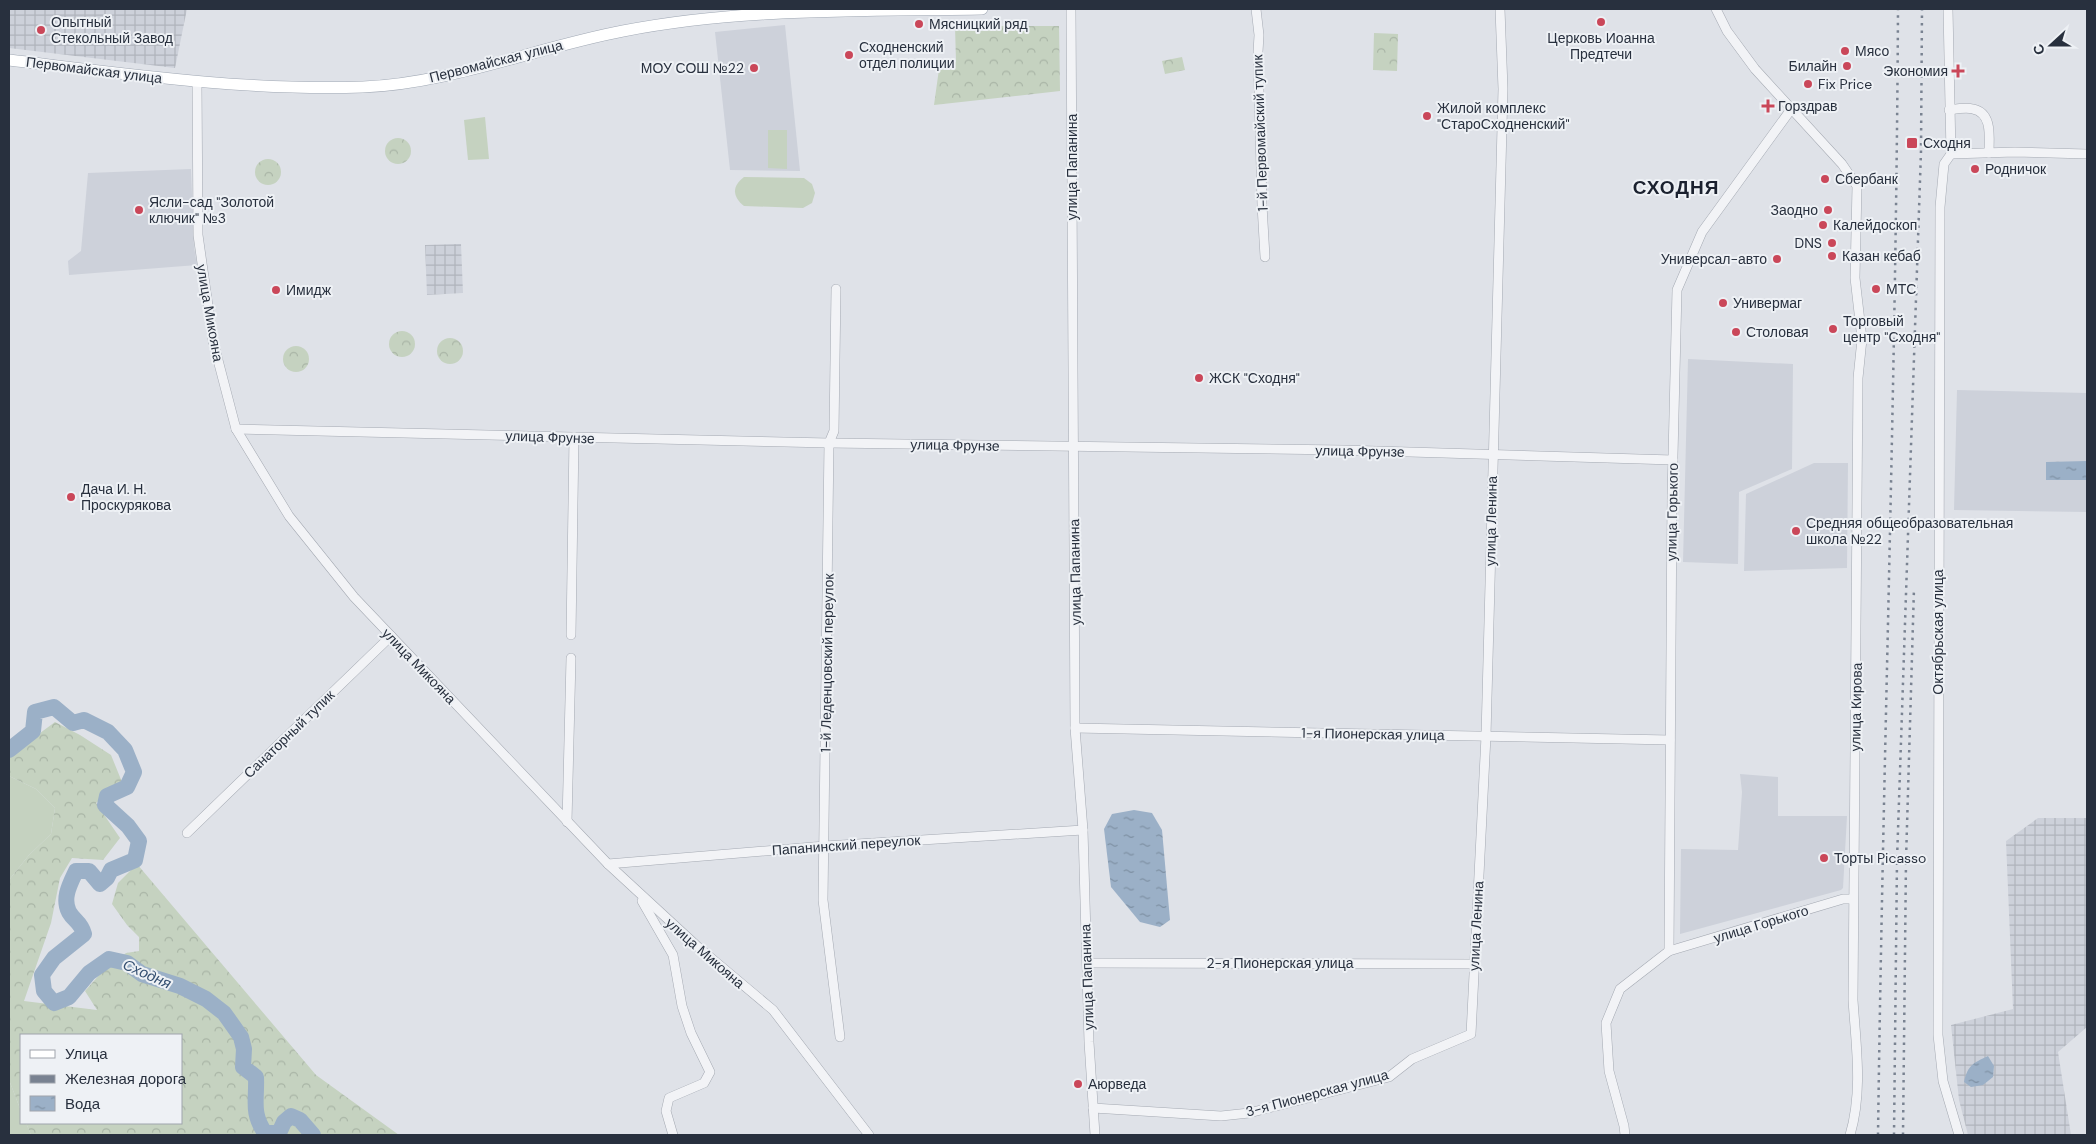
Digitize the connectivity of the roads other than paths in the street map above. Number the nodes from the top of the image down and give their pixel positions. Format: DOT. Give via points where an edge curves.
graph roads {
  1 [pos="982,9"];
  2 [pos="1072,9"];
  3 [pos="1256,9"];
  4 [pos="1500,9"];
  5 [pos="1716,9"];
  6 [pos="1948,9"];
  7 [pos="744,12"];
  8 [pos="9,60"];
  9 [pos="197,82"];
  10 [pos="1792,108"];
  11 [pos="1949,110"];
  12 [pos="1989,153"];
  13 [pos="1951,154"];
  14 [pos="2087,154"];
  15 [pos="1265,257"];
  16 [pos="836,289"];
  17 [pos="236,429"];
  18 [pos="574,438"];
  19 [pos="829,443"];
  20 [pos="1072,447"];
  21 [pos="1492,456"];
  22 [pos="1673,460"];
  23 [pos="391,636"];
  24 [pos="571,636"];
  25 [pos="571,658"];
  26 [pos="1075,728"];
  27 [pos="1486,736"];
  28 [pos="1670,740"];
  29 [pos="567,822"];
  30 [pos="1083,830"];
  31 [pos="187,833"];
  32 [pos="825,846"];
  33 [pos="608,864"];
  34 [pos="638,894"];
  35 [pos="1853,899"];
  36 [pos="1669,951"];
  37 [pos="1086,963"];
  38 [pos="1474,964"];
  39 [pos="1471,1034"];
  40 [pos="840,1037"];
  41 [pos="1093,1108"];
  42 [pos="673,1135"];
  43 [pos="869,1135"];
  44 [pos="1095,1135"];
  45 [pos="1625,1135"];
  46 [pos="1850,1135"];
  47 [pos="1958,1135"];
  1 -- 7 [label="main road, Первомайская улица"];
  2 -- 20 [label="street, улица Папанина"];
  3 -- 15 [label="street, 1-й Первомайский тупик"];
  4 -- 21 [label="street, улица Ленина" via="1503,83"];
  5 -- 10 [label="street, улица Кирова" via="1742,53"];
  6 -- 11 [label="street, Октябрьская улица"];
  7 -- 9 [label="main road, Первомайская улица" via="624,31 409,82 364,87"];
  8 -- 9 [label="main road, Первомайская улица"];
  9 -- 17 [label="street, улица Микояна" via="198,235 212,341"];
  10 -- 22 [label="street, улица Горького" via="1702,232 1677,290"];
  10 -- 35 [label="street, улица Кирова" via="1842,164 1857,186 1855,278 1862,339 1858,378"];
  11 -- 12 [label="street" via="1973,109 1982,113 1988,121"];
  11 -- 13 [label="street, Октябрьская улица"];
  12 -- 13 [label="street"];
  12 -- 14 [label="street"];
  13 -- 47 [label="street, Октябрьская улица" via="1944,164 1940,207 1938,1035 1943,1081"];
  16 -- 19 [label="street, 1-й Леденцовский переулок" via="834,431"];
  17 -- 18 [label="street, улица Фрунзе"];
  17 -- 23 [label="street, улица Микояна" via="289,516 354,597"];
  18 -- 19 [label="street, улица Фрунзе"];
  18 -- 24 [label="street"];
  19 -- 20 [label="street, улица Фрунзе"];
  19 -- 32 [label="street, 1-й Леденцовский переулок"];
  20 -- 21 [label="street, улица Фрунзе" via="1343,450"];
  20 -- 26 [label="street, улица Папанина"];
  21 -- 22 [label="street, улица Фрунзе"];
  21 -- 27 [label="street, улица Ленина"];
  22 -- 28 [label="street, улица Горького"];
  23 -- 29 [label="street, улица Микояна"];
  23 -- 31 [label="street, Санаторный тупик"];
  25 -- 29 [label="street"];
  26 -- 27 [label="street, 1-я Пионерская улица"];
  26 -- 30 [label="street, улица Папанина"];
  27 -- 28 [label="street, 1-я Пионерская улица"];
  27 -- 38 [label="street, улица Ленина"];
  28 -- 36 [label="street, улица Горького"];
  29 -- 33 [label="street, улица Микояна"];
  30 -- 32 [label="street, Папанинский переулок"];
  30 -- 37 [label="street, улица Папанина"];
  32 -- 33 [label="street, Папанинский переулок"];
  32 -- 40 [label="street, 1-й Леденцовский переулок" via="823,900"];
  33 -- 34 [label="street, улица Микояна"];
  34 -- 42 [label="street" via="672,955 682,1006 710,1072 704,1083 669,1098 666,1111"];
  34 -- 43 [label="street, улица Микояна" via="772,1010"];
  35 -- 36 [label="street, улица Горького" via="1843,899"];
  35 -- 46 [label="street, улица Кирова" via="1853,1000 1859,1086"];
  36 -- 45 [label="street, улица Горького" via="1620,989 1606,1023 1609,1071"];
  37 -- 38 [label="street, 2-я Пионерская улица"];
  37 -- 41 [label="street, улица Папанина"];
  38 -- 39 [label="street, улица Ленина"];
  39 -- 41 [label="street, 3-я Пионерская улица" via="1412,1059 1389,1077 1249,1113 1221,1116"];
  41 -- 44 [label="street, улица Папанина"];
}
